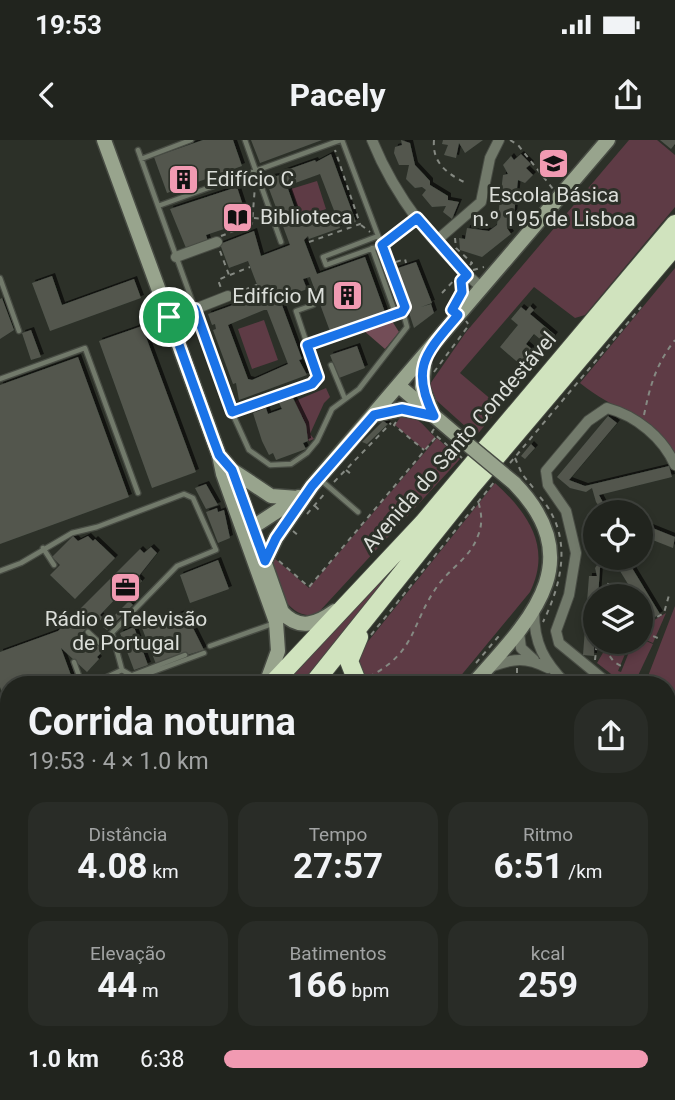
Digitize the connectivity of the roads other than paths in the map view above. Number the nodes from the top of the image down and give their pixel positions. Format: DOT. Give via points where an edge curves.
graph roads {
  1 [pos="104,140"];
  2 [pos="191,140"];
  3 [pos="245,140"];
  4 [pos="341,140"];
  5 [pos="372,140"];
  6 [pos="499,140"];
  7 [pos="608,140"];
  8 [pos="138,150"];
  9 [pos="141,159"];
  10 [pos="256,171"];
  11 [pos="158,206"];
  12 [pos="417,218"];
  13 [pos="675,225"];
  14 [pos="379,236"];
  15 [pos="436,241"];
  16 [pos="281,242"];
  17 [pos="382,245"];
  18 [pos="675,246"];
  19 [pos="218,247"];
  20 [pos="372,248"];
  21 [pos="176,257"];
  22 [pos="0,278"];
  23 [pos="482,288"];
  24 [pos="226,297"];
  25 [pos="313,305"];
  26 [pos="195,309"];
  27 [pos="402,312"];
  28 [pos="396,314"];
  29 [pos="169,317"];
  30 [pos="19,331"];
  31 [pos="307,345"];
  32 [pos="425,355"];
  33 [pos="331,365"];
  34 [pos="0,379"];
  35 [pos="399,386"];
  36 [pos="345,399"];
  37 [pos="232,412"];
  38 [pos="374,415"];
  39 [pos="431,420"];
  40 [pos="219,455"];
  41 [pos="675,466"];
  42 [pos="232,470"];
  43 [pos="315,482"];
  44 [pos="138,493"];
  45 [pos="298,498"];
  46 [pos="358,512"];
  47 [pos="288,528"];
  48 [pos="252,535"];
  49 [pos="43,548"];
  50 [pos="271,561"];
  51 [pos="54,565"];
  52 [pos="0,571"];
  53 [pos="352,597"];
  54 [pos="377,603"];
  55 [pos="534,611"];
  56 [pos="276,622"];
  57 [pos="88,632"];
  58 [pos="112,632"];
  59 [pos="511,639"];
  60 [pos="210,646"];
  61 [pos="204,653"];
  62 [pos="185,655"];
  63 [pos="540,660"];
  64 [pos="74,662"];
  65 [pos="482,666"];
  66 [pos="122,670"];
  67 [pos="79,676"];
  68 [pos="109,676"];
  69 [pos="130,676"];
  70 [pos="141,676"];
  71 [pos="269,676"];
  72 [pos="279,676"];
  73 [pos="319,676"];
  74 [pos="356,676"];
  75 [pos="474,676"];
  76 [pos="558,676"];
  77 [pos="599,676"];
  1 -- 29 [label="street"];
  2 -- 9 [label="lane"];
  3 -- 10 [label="lane"];
  4 -- 10 [label="lane"];
  4 -- 14 [label="lane"];
  5 -- 12 [label="street" via="392,186"];
  6 -- 15 [label="street" via="490,158 481,202"];
  7 -- 23 [label="street"];
  8 -- 9 [label="lane"];
  9 -- 11 [label="lane"];
  10 -- 11 [label="lane"];
  10 -- 16 [label="lane"];
  11 -- 21 [label="lane"];
  12 -- 15 [label="street"];
  12 -- 17 [label="lane"];
  13 -- 53 [label="highway, Avenida do Santo Condestável" via="423,523"];
  14 -- 17 [label="lane"];
  14 -- 20 [label="lane" via="323,257 326,265"];
  15 -- 23 [label="street"];
  17 -- 20 [label="lane"];
  17 -- 27 [label="lane" via="405,307"];
  18 -- 54 [label="highway, Avenida do Santo Condestável"];
  19 -- 21 [label="street"];
  20 -- 28 [label="lane"];
  21 -- 26 [label="lane"];
  22 -- 30 [label="lane"];
  23 -- 32 [label="street"];
  24 -- 26 [label="street"];
  25 -- 31 [label="lane" via="296,311"];
  26 -- 29 [label="lane"];
  26 -- 37 [label="lane"];
  27 -- 28 [label="lane"];
  27 -- 36 [label="lane" via="407,327 400,339 359,389"];
  28 -- 31 [label="lane"];
  29 -- 40 [label="street"];
  31 -- 37 [label="lane" via="318,377 312,384"];
  32 -- 35 [label="street"];
  32 -- 39 [label="street" via="422,387"];
  33 -- 36 [label="lane"];
  34 -- 44 [label="lane" via="85,348"];
  35 -- 38 [label="street"];
  35 -- 39 [label="street"];
  36 -- 37 [label="lane" via="332,409 312,447 291,464 270,466 249,450"];
  38 -- 39 [label="street" via="402,409"];
  38 -- 43 [label="street"];
  39 -- 55 [label="street, bridge" via="456,444 514,483 535,509 550,547 548,579"];
  40 -- 42 [label="street"];
  40 -- 48 [label="street" via="222,474"];
  41 -- 77 [label="street" via="660,440 642,426 615,410 600,410 545,474 566,511 576,553 556,631 559,643"];
  42 -- 45 [label="street" via="271,496"];
  42 -- 48 [label="street"];
  43 -- 45 [label="street"];
  43 -- 46 [label="lane"];
  43 -- 47 [label="street"];
  45 -- 48 [label="street"];
  47 -- 48 [label="street"];
  47 -- 50 [label="street"];
  48 -- 50 [label="street"];
  48 -- 56 [label="street"];
  49 -- 51 [label="lane"];
  49 -- 52 [label="lane"];
  49 -- 58 [label="lane" via="72,533 184,494 198,504 216,550 177,566"];
  50 -- 53 [label="street" via="282,612 298,624 324,619"];
  53 -- 72 [label="highway, Avenida do Santo Condestável"];
  54 -- 73 [label="highway, Avenida do Santo Condestável"];
  54 -- 74 [label="highway" via="350,654 350,670"];
  55 -- 59 [label="street"];
  55 -- 63 [label="street"];
  56 -- 60 [label="lane"];
  56 -- 71 [label="street" via="278,652"];
  57 -- 58 [label="lane" via="101,643"];
  58 -- 66 [label="lane"];
  59 -- 63 [label="street" via="527,644"];
  59 -- 65 [label="street"];
  61 -- 70 [label="lane"];
  62 -- 69 [label="lane"];
  63 -- 65 [label="street" via="518,658"];
  63 -- 76 [label="street"];
  64 -- 67 [label="lane"];
  65 -- 75 [label="street"];
  66 -- 68 [label="lane"];
  66 -- 69 [label="lane"];
}
